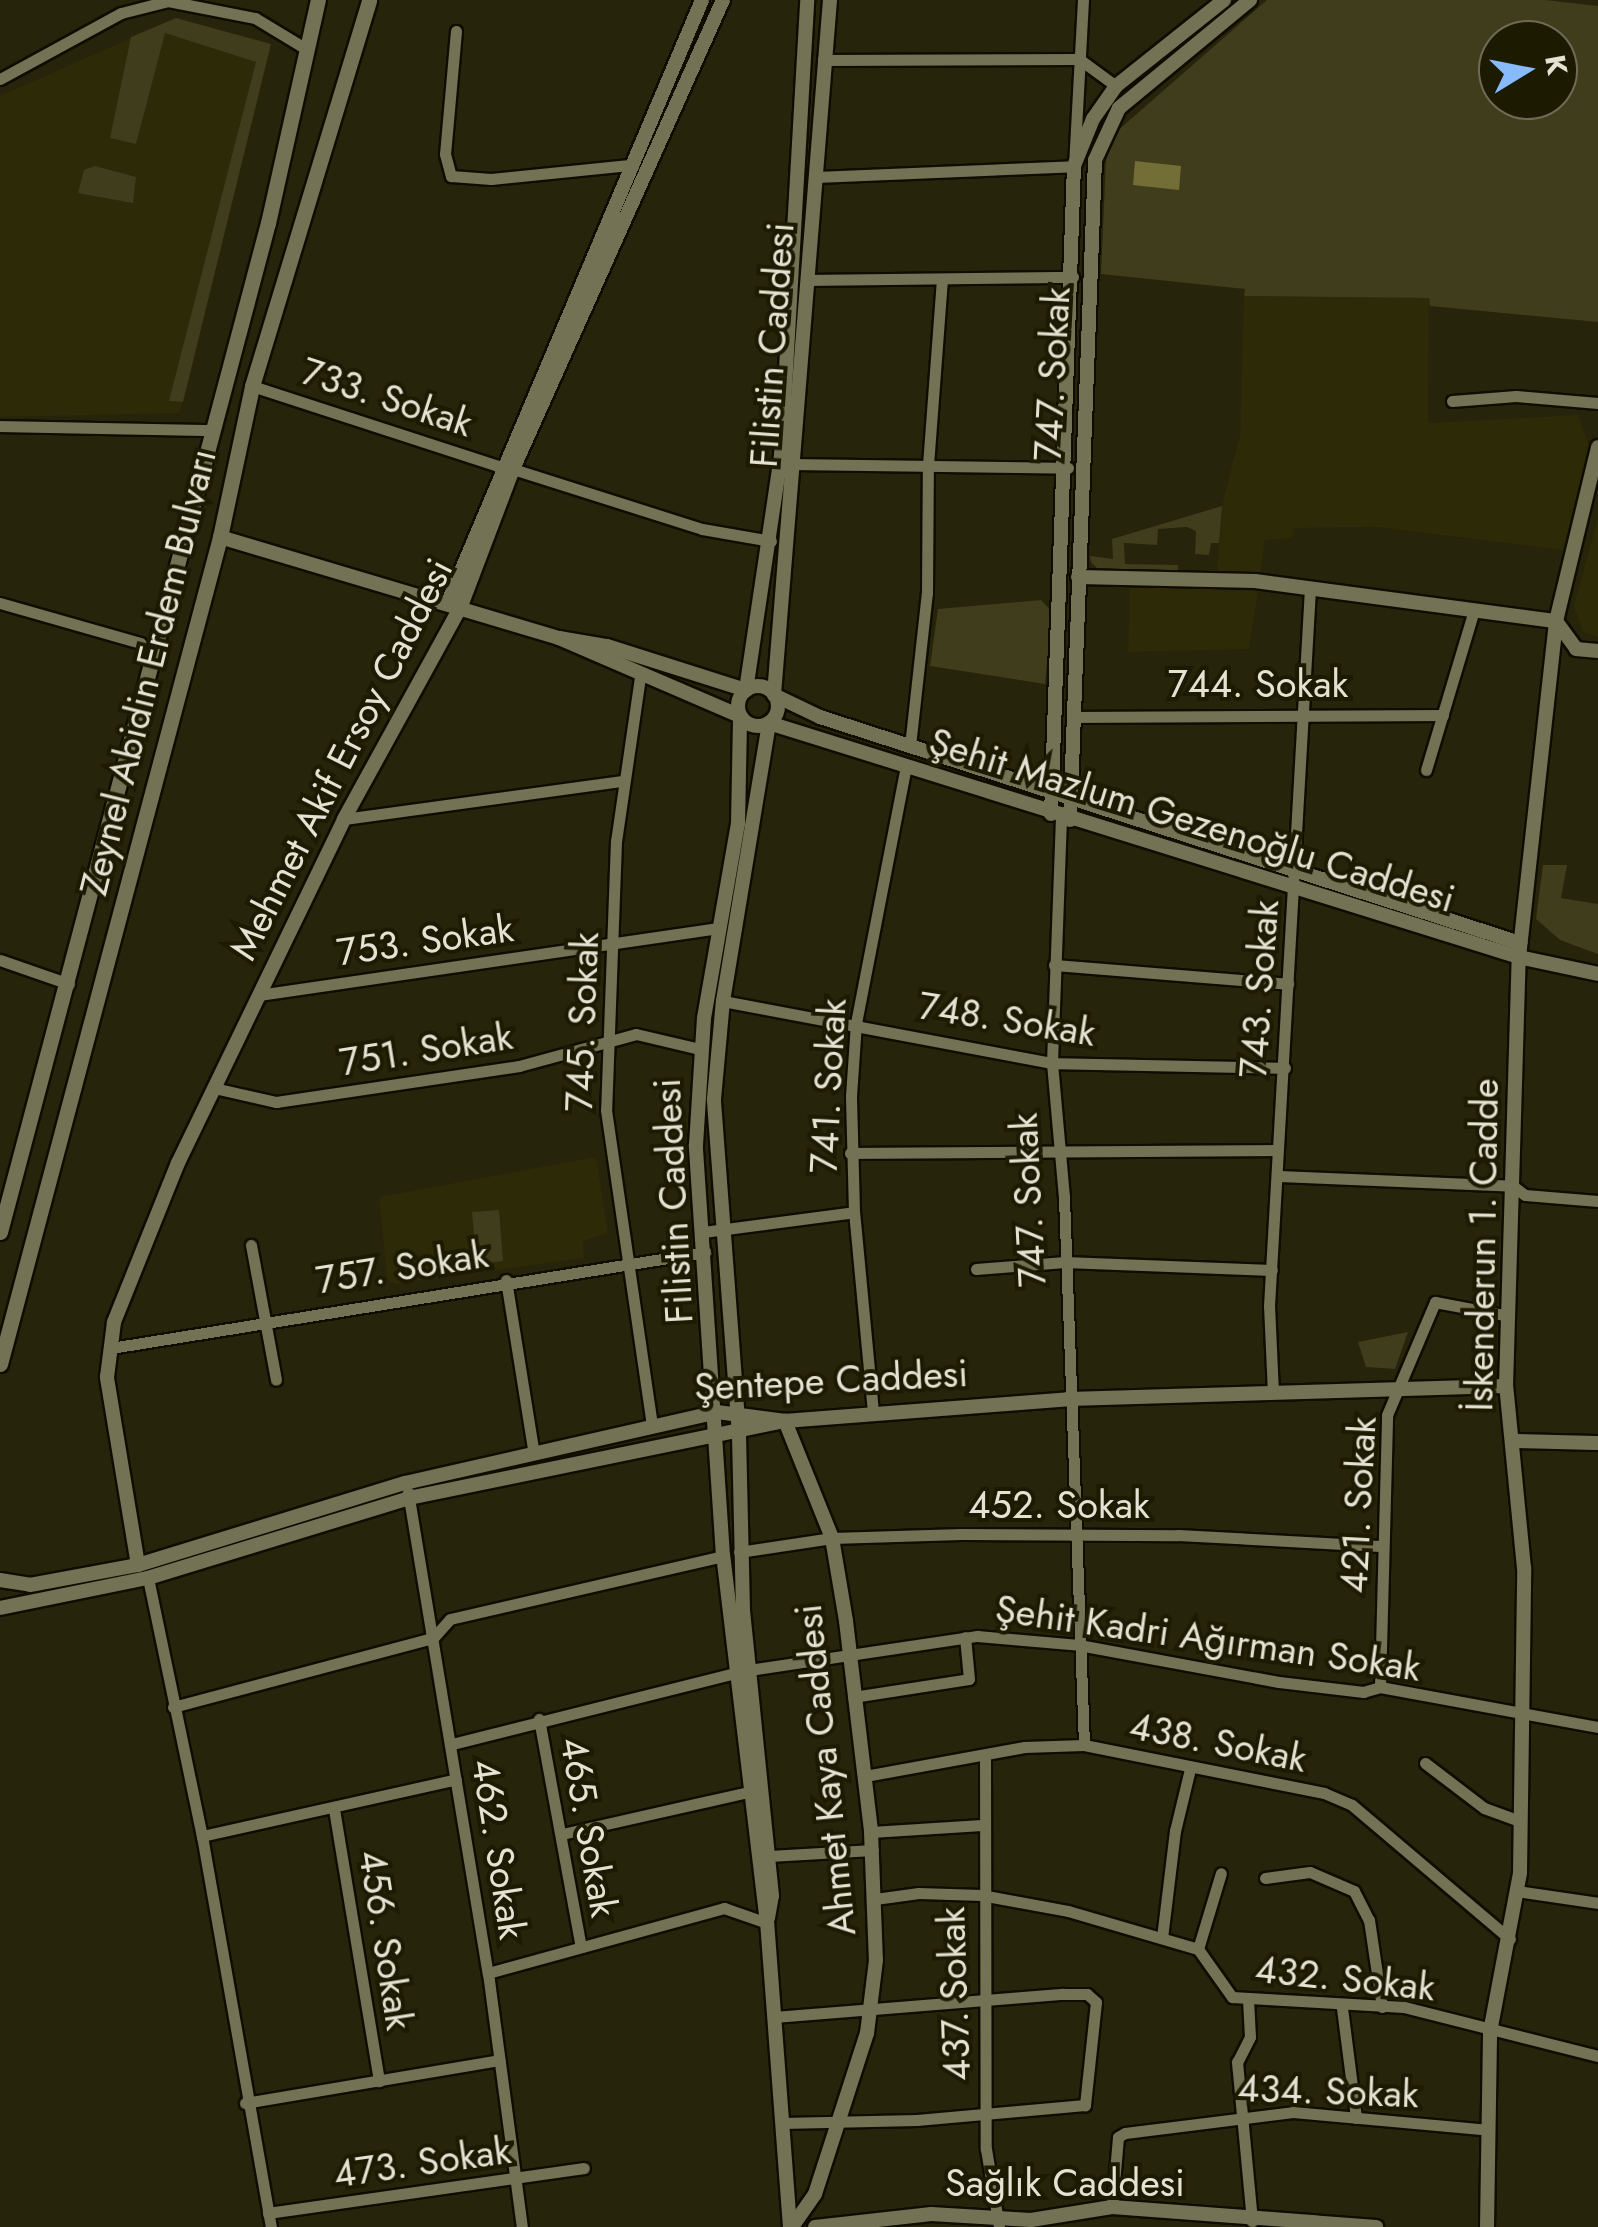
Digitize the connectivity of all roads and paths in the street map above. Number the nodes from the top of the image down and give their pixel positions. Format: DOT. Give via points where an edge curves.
graph roads {
  1 [pos="192,0"];
  2 [pos="318,0"];
  3 [pos="369,0"];
  4 [pos="702,0"];
  5 [pos="723,0"];
  6 [pos="807,0"];
  7 [pos="830,0"];
  8 [pos="1083,0"];
  9 [pos="1224,0"];
  10 [pos="1250,0"];
  11 [pos="169,1"];
  12 [pos="456,31"];
  13 [pos="303,47"];
  14 [pos="1080,59"];
  15 [pos="824,60"];
  16 [pos="0,79"];
  17 [pos="1116,86"];
  18 [pos="629,165"];
  19 [pos="1074,166"];
  20 [pos="816,177"];
  21 [pos="1073,278"];
  22 [pos="810,280"];
  23 [pos="942,280"];
  24 [pos="252,386"];
  25 [pos="1452,402"];
  26 [pos="1598,402"];
  27 [pos="0,426"];
  28 [pos="211,430"];
  29 [pos="1598,446"];
  30 [pos="796,464"];
  31 [pos="928,465"];
  32 [pos="508,468"];
  33 [pos="1068,468"];
  34 [pos="220,537"];
  35 [pos="771,540"];
  36 [pos="1078,576"];
  37 [pos="1310,589"];
  38 [pos="0,602"];
  39 [pos="454,604"];
  40 [pos="1474,610"];
  41 [pos="1556,621"];
  42 [pos="559,638"];
  43 [pos="150,651"];
  44 [pos="1598,651"];
  45 [pos="640,677"];
  46 [pos="746,690"];
  47 [pos="774,695"];
  48 [pos="1302,714"];
  49 [pos="1442,715"];
  50 [pos="740,716"];
  51 [pos="1074,716"];
  52 [pos="769,723"];
  53 [pos="910,746"];
  54 [pos="906,766"];
  55 [pos="1426,770"];
  56 [pos="622,781"];
  57 [pos="1052,790"];
  58 [pos="1071,797"];
  59 [pos="1061,817"];
  60 [pos="344,819"];
  61 [pos="1296,877"];
  62 [pos="718,928"];
  63 [pos="614,944"];
  64 [pos="1520,950"];
  65 [pos="0,960"];
  66 [pos="1054,964"];
  67 [pos="1598,974"];
  68 [pos="70,984"];
  69 [pos="1288,984"];
  70 [pos="259,995"];
  71 [pos="723,1001"];
  72 [pos="856,1023"];
  73 [pos="611,1037"];
  74 [pos="700,1048"];
  75 [pos="1052,1064"];
  76 [pos="1285,1068"];
  77 [pos="214,1088"];
  78 [pos="1277,1150"];
  79 [pos="1060,1151"];
  80 [pos="850,1153"];
  81 [pos="1279,1176"];
  82 [pos="1513,1186"];
  83 [pos="1598,1201"];
  84 [pos="854,1212"];
  85 [pos="720,1230"];
  86 [pos="0,1232"];
  87 [pos="703,1232"];
  88 [pos="251,1245"];
  89 [pos="705,1252"];
  90 [pos="628,1262"];
  91 [pos="1065,1262"];
  92 [pos="976,1268"];
  93 [pos="1272,1270"];
  94 [pos="506,1280"];
  95 [pos="1510,1316"];
  96 [pos="263,1320"];
  97 [pos="110,1348"];
  98 [pos="0,1364"];
  99 [pos="276,1380"];
  100 [pos="1506,1386"];
  101 [pos="1400,1388"];
  102 [pos="1273,1393"];
  103 [pos="1068,1399"];
  104 [pos="717,1412"];
  105 [pos="873,1412"];
  106 [pos="736,1413"];
  107 [pos="785,1421"];
  108 [pos="652,1426"];
  109 [pos="739,1434"];
  110 [pos="718,1436"];
  111 [pos="1514,1441"];
  112 [pos="1598,1444"];
  113 [pos="534,1454"];
  114 [pos="407,1490"];
  115 [pos="1075,1534"];
  116 [pos="832,1538"];
  117 [pos="1380,1546"];
  118 [pos="739,1552"];
  119 [pos="723,1556"];
  120 [pos="138,1565"];
  121 [pos="148,1578"];
  122 [pos="0,1580"];
  123 [pos="0,1608"];
  124 [pos="965,1637"];
  125 [pos="433,1638"];
  126 [pos="1078,1645"];
  127 [pos="851,1656"];
  128 [pos="743,1671"];
  129 [pos="1380,1687"];
  130 [pos="854,1697"];
  131 [pos="173,1707"];
  132 [pos="1520,1714"];
  133 [pos="539,1719"];
  134 [pos="1598,1727"];
  135 [pos="452,1744"];
  136 [pos="1084,1744"];
  137 [pos="985,1757"];
  138 [pos="1425,1763"];
  139 [pos="1190,1768"];
  140 [pos="865,1776"];
  141 [pos="456,1780"];
  142 [pos="748,1792"];
  143 [pos="334,1809"];
  144 [pos="1517,1820"];
  145 [pos="982,1825"];
  146 [pos="871,1832"];
  147 [pos="562,1834"];
  148 [pos="202,1836"];
  149 [pos="873,1850"];
  150 [pos="769,1856"];
  151 [pos="1221,1873"];
  152 [pos="1266,1878"];
  153 [pos="1517,1890"];
  154 [pos="981,1896"];
  155 [pos="875,1900"];
  156 [pos="1598,1903"];
  157 [pos="767,1923"];
  158 [pos="1162,1938"];
  159 [pos="1510,1938"];
  160 [pos="581,1947"];
  161 [pos="1198,1949"];
  162 [pos="488,1973"];
  163 [pos="1248,1999"];
  164 [pos="983,2005"];
  165 [pos="1382,2007"];
  166 [pos="873,2008"];
  167 [pos="1342,2008"];
  168 [pos="774,2017"];
  169 [pos="1490,2032"];
  170 [pos="1598,2056"];
  171 [pos="499,2060"];
  172 [pos="380,2081"];
  173 [pos="246,2103"];
  174 [pos="987,2111"];
  175 [pos="1244,2115"];
  176 [pos="1356,2118"];
  177 [pos="782,2123"];
  178 [pos="837,2124"];
  179 [pos="1489,2130"];
  180 [pos="584,2168"];
  181 [pos="514,2181"];
  182 [pos="1112,2207"];
  183 [pos="269,2220"];
  184 [pos="1252,2220"];
  185 [pos="998,2221"];
  186 [pos="1199,2221"];
  187 [pos="522,2227"];
  188 [pos="791,2227"];
  189 [pos="814,2227"];
  190 [pos="1376,2227"];
  191 [pos="1487,2227"];
  1 -- 11 [label="street"];
  2 -- 13 [label="main road, Zeynel Abidin Erdem Bulvarı"];
  3 -- 24 [label="main road, Zeynel Abidin Erdem Bulvarı"];
  4 -- 18 [label="street"];
  5 -- 32 [label="street"];
  6 -- 35 [label="street, Filistin Caddesi"];
  7 -- 15 [label="street, Filistin Caddesi"];
  8 -- 14 [label="street"];
  9 -- 17 [label="street"];
  10 -- 36 [label="street, 747. Sokak" via="1119,108 1101,137 1092,189"];
  11 -- 13 [label="street" via="255,18"];
  11 -- 16 [label="street" via="120,13"];
  12 -- 18 [label="street" via="445,154 450,176"];
  13 -- 28 [label="main road, Zeynel Abidin Erdem Bulvarı" via="268,223"];
  14 -- 15 [label="street"];
  14 -- 17 [label="street"];
  14 -- 19 [label="street"];
  15 -- 20 [label="street, Filistin Caddesi"];
  17 -- 19 [label="street" via="1093,119"];
  18 -- 32 [label="street"];
  19 -- 20 [label="street"];
  19 -- 21 [label="street"];
  20 -- 22 [label="street, Filistin Caddesi"];
  21 -- 23 [label="street"];
  21 -- 33 [label="street"];
  22 -- 23 [label="street"];
  22 -- 30 [label="street, Filistin Caddesi"];
  23 -- 31 [label="street"];
  24 -- 32 [label="street, 733. Sokak"];
  24 -- 34 [label="main road, Zeynel Abidin Erdem Bulvarı"];
  25 -- 26 [label="street" via="1516,396"];
  27 -- 28 [label="street"];
  28 -- 43 [label="main road, Zeynel Abidin Erdem Bulvarı"];
  29 -- 41 [label="street, İskenderun 1. Cadde"];
  30 -- 31 [label="street"];
  30 -- 47 [label="street, Filistin Caddesi"];
  31 -- 33 [label="street"];
  31 -- 53 [label="street" via="927,593"];
  32 -- 35 [label="street, 733. Sokak" via="702,530"];
  32 -- 39 [label="street, Mehmet Akif Ersoy Caddesi"];
  33 -- 57 [label="street"];
  34 -- 39 [label="street"];
  34 -- 98 [label="main road, Zeynel Abidin Erdem Bulvarı"];
  35 -- 46 [label="street, Filistin Caddesi"];
  36 -- 37 [label="street"];
  36 -- 51 [label="street, 747. Sokak"];
  37 -- 40 [label="street"];
  37 -- 48 [label="street, 743. Sokak"];
  38 -- 43 [label="street"];
  39 -- 42 [label="street"];
  39 -- 60 [label="street, Mehmet Akif Ersoy Caddesi"];
  40 -- 41 [label="street"];
  40 -- 49 [label="street"];
  41 -- 44 [label="street" via="1576,649"];
  41 -- 64 [label="street, İskenderun 1. Cadde"];
  42 -- 45 [label="street"];
  42 -- 46 [label="street" via="607,646"];
  43 -- 68 [label="main road, Zeynel Abidin Erdem Bulvarı"];
  45 -- 50 [label="street"];
  45 -- 56 [label="street, 745. Sokak"];
  46 -- 47 [label="street" via="764,687"];
  46 -- 50 [label="street"];
  47 -- 52 [label="street" via="778,707"];
  47 -- 53 [label="street, Şehit Mazlum Gezenoğlu Caddesi"];
  48 -- 49 [label="street, 744. Sokak"];
  48 -- 51 [label="street, 744. Sokak"];
  48 -- 61 [label="street, 743. Sokak"];
  49 -- 55 [label="street"];
  50 -- 52 [label="street" via="756,726"];
  50 -- 62 [label="street, Filistin Caddesi" via="738,824"];
  51 -- 58 [label="street, 747. Sokak"];
  52 -- 54 [label="street, Şehit Mazlum Gezenoğlu Caddesi"];
  52 -- 71 [label="street, Filistin Caddesi"];
  53 -- 57 [label="street, Şehit Mazlum Gezenoğlu Caddesi"];
  54 -- 59 [label="street, Şehit Mazlum Gezenoğlu Caddesi"];
  54 -- 72 [label="street, 741. Sokak"];
  56 -- 60 [label="street"];
  56 -- 63 [label="street, 745. Sokak"];
  57 -- 58 [label="street, Şehit Mazlum Gezenoğlu Caddesi"];
  57 -- 59 [label="street"];
  58 -- 59 [label="street, 747. Sokak"];
  58 -- 61 [label="street, Şehit Mazlum Gezenoğlu Caddesi"];
  59 -- 61 [label="street, Şehit Mazlum Gezenoğlu Caddesi"];
  59 -- 66 [label="street, 747. Sokak"];
  60 -- 70 [label="street, Mehmet Akif Ersoy Caddesi"];
  61 -- 64 [label="street, Şehit Mazlum Gezenoğlu Caddesi"];
  61 -- 69 [label="street, 743. Sokak"];
  62 -- 63 [label="street, 753. Sokak"];
  62 -- 74 [label="street, Filistin Caddesi"];
  63 -- 70 [label="street, 753. Sokak"];
  63 -- 73 [label="street, 745. Sokak"];
  64 -- 67 [label="street, Şehit Mazlum Gezenoğlu Caddesi"];
  64 -- 82 [label="street, İskenderun 1. Cadde"];
  65 -- 68 [label="street"];
  66 -- 69 [label="street"];
  66 -- 75 [label="street, 747. Sokak"];
  68 -- 86 [label="main road, Zeynel Abidin Erdem Bulvarı"];
  69 -- 76 [label="street, 743. Sokak"];
  70 -- 77 [label="street, Mehmet Akif Ersoy Caddesi"];
  71 -- 72 [label="street, 748. Sokak"];
  71 -- 85 [label="street, Filistin Caddesi" via="714,1099"];
  72 -- 75 [label="street, 748. Sokak"];
  72 -- 80 [label="street, 741. Sokak"];
  73 -- 74 [label="street, 751. Sokak" via="653,1034"];
  73 -- 77 [label="street, 751. Sokak" via="595,1050 519,1066 276,1102"];
  73 -- 90 [label="street, 745. Sokak" via="606,1110"];
  74 -- 87 [label="street, Filistin Caddesi" via="696,1145"];
  75 -- 76 [label="street, 748. Sokak"];
  75 -- 79 [label="street, 747. Sokak"];
  76 -- 78 [label="street, 743. Sokak"];
  77 -- 97 [label="street, Mehmet Akif Ersoy Caddesi" via="114,1322"];
  78 -- 79 [label="street"];
  78 -- 81 [label="street, 743. Sokak"];
  79 -- 80 [label="street"];
  79 -- 91 [label="street, 747. Sokak"];
  80 -- 84 [label="street, 741. Sokak"];
  81 -- 82 [label="street"];
  81 -- 93 [label="street, 743. Sokak"];
  82 -- 83 [label="street" via="1525,1195"];
  82 -- 95 [label="street, İskenderun 1. Cadde"];
  84 -- 85 [label="street"];
  84 -- 105 [label="street, 741. Sokak"];
  85 -- 87 [label="street"];
  85 -- 106 [label="street, Filistin Caddesi"];
  87 -- 89 [label="street, Filistin Caddesi"];
  88 -- 96 [label="street"];
  89 -- 90 [label="street, 757. Sokak"];
  89 -- 104 [label="street, Filistin Caddesi"];
  90 -- 94 [label="street, 757. Sokak"];
  90 -- 108 [label="street, 745. Sokak"];
  91 -- 92 [label="street"];
  91 -- 93 [label="street"];
  91 -- 103 [label="street, 747. Sokak"];
  93 -- 102 [label="street, 743. Sokak"];
  94 -- 96 [label="street, 757. Sokak"];
  94 -- 113 [label="street"];
  95 -- 100 [label="street, İskenderun 1. Cadde"];
  95 -- 101 [label="street, 421. Sokak" via="1436,1302"];
  96 -- 97 [label="street, 757. Sokak"];
  96 -- 99 [label="street"];
  97 -- 120 [label="street, Mehmet Akif Ersoy Caddesi" via="107,1377"];
  100 -- 101 [label="street, Şentepe Caddesi"];
  100 -- 111 [label="street, İskenderun 1. Cadde"];
  101 -- 102 [label="street, Şentepe Caddesi"];
  101 -- 117 [label="street, 421. Sokak" via="1387,1415"];
  102 -- 103 [label="street, Şentepe Caddesi"];
  103 -- 105 [label="street, Şentepe Caddesi"];
  103 -- 115 [label="street, 747. Sokak"];
  104 -- 106 [label="street, Şentepe Caddesi"];
  104 -- 108 [label="street, Şentepe Caddesi"];
  104 -- 110 [label="street, Filistin Caddesi"];
  105 -- 107 [label="street, Şentepe Caddesi"];
  106 -- 107 [label="street, Şentepe Caddesi"];
  106 -- 109 [label="street, Filistin Caddesi"];
  107 -- 109 [label="street"];
  107 -- 116 [label="street, Ahmet Kaya Caddesi"];
  108 -- 113 [label="street, Şentepe Caddesi"];
  109 -- 110 [label="street"];
  109 -- 118 [label="street, Filistin Caddesi"];
  110 -- 114 [label="street"];
  110 -- 119 [label="street, Filistin Caddesi"];
  111 -- 112 [label="street"];
  111 -- 132 [label="street, İskenderun 1. Cadde" via="1524,1568"];
  113 -- 114 [label="street, Şentepe Caddesi"];
  114 -- 120 [label="street, Şentepe Caddesi"];
  114 -- 121 [label="street"];
  114 -- 125 [label="street, 462. Sokak"];
  115 -- 116 [label="street, 452. Sokak"];
  115 -- 117 [label="street, 452. Sokak"];
  115 -- 126 [label="street, 747. Sokak"];
  116 -- 118 [label="street, 452. Sokak"];
  116 -- 127 [label="street, Ahmet Kaya Caddesi"];
  117 -- 129 [label="street, 421. Sokak"];
  118 -- 128 [label="street, Filistin Caddesi"];
  119 -- 125 [label="street" via="450,1619"];
  119 -- 128 [label="street, Filistin Caddesi"];
  120 -- 122 [label="street, Şentepe Caddesi" via="30,1585"];
  121 -- 123 [label="street"];
  121 -- 131 [label="street"];
  124 -- 126 [label="street, Şehit Kadri Ağırman Sokak"];
  124 -- 127 [label="street, Şehit Kadri Ağırman Sokak"];
  124 -- 130 [label="street" via="969,1680"];
  125 -- 131 [label="street"];
  125 -- 135 [label="street, 462. Sokak"];
  126 -- 129 [label="street, Şehit Kadri Ağırman Sokak" via="1279,1682 1363,1692"];
  126 -- 136 [label="street, 747. Sokak"];
  127 -- 128 [label="street, Şehit Kadri Ağırman Sokak"];
  127 -- 130 [label="street, Ahmet Kaya Caddesi"];
  128 -- 133 [label="street, Şehit Kadri Ağırman Sokak"];
  128 -- 142 [label="street, Filistin Caddesi"];
  128 -- 150 [label="street, Filistin Caddesi"];
  129 -- 132 [label="street, Şehit Kadri Ağırman Sokak"];
  130 -- 140 [label="street, Ahmet Kaya Caddesi"];
  131 -- 148 [label="street"];
  132 -- 134 [label="street, Şehit Kadri Ağırman Sokak"];
  132 -- 144 [label="street, İskenderun 1. Cadde"];
  133 -- 135 [label="street, Şehit Kadri Ağırman Sokak"];
  133 -- 147 [label="street, 465. Sokak"];
  135 -- 141 [label="street, 462. Sokak"];
  136 -- 137 [label="street, 438. Sokak"];
  136 -- 139 [label="street, 438. Sokak"];
  137 -- 140 [label="street, 438. Sokak"];
  137 -- 145 [label="street, 437. Sokak"];
  138 -- 144 [label="street" via="1484,1808"];
  139 -- 158 [label="street" via="1174,1831"];
  139 -- 159 [label="street, 438. Sokak" via="1343,1800"];
  140 -- 146 [label="street, Ahmet Kaya Caddesi"];
  141 -- 143 [label="street"];
  141 -- 162 [label="street, 462. Sokak"];
  142 -- 147 [label="street"];
  142 -- 157 [label="street, Filistin Caddesi"];
  143 -- 148 [label="street"];
  143 -- 172 [label="street, 456. Sokak"];
  144 -- 153 [label="street, İskenderun 1. Cadde"];
  145 -- 146 [label="street"];
  145 -- 154 [label="street, 437. Sokak"];
  146 -- 149 [label="street, Ahmet Kaya Caddesi"];
  147 -- 160 [label="street, 465. Sokak"];
  148 -- 173 [label="street"];
  149 -- 150 [label="street"];
  149 -- 155 [label="street, Ahmet Kaya Caddesi"];
  150 -- 157 [label="street, Filistin Caddesi"];
  151 -- 161 [label="street"];
  152 -- 165 [label="street" via="1310,1872 1354,1890 1369,1920"];
  153 -- 156 [label="street"];
  153 -- 159 [label="street, İskenderun 1. Cadde"];
  154 -- 155 [label="street" via="919,1892"];
  154 -- 158 [label="street"];
  154 -- 164 [label="street, 437. Sokak"];
  155 -- 166 [label="street, Ahmet Kaya Caddesi"];
  157 -- 160 [label="street" via="724,1908"];
  157 -- 168 [label="street, Filistin Caddesi"];
  158 -- 161 [label="street"];
  159 -- 169 [label="street, İskenderun 1. Cadde"];
  160 -- 162 [label="street"];
  161 -- 163 [label="street, 432. Sokak" via="1224,1990"];
  162 -- 171 [label="street, 462. Sokak"];
  163 -- 167 [label="street, 432. Sokak"];
  163 -- 175 [label="street" via="1250,2037 1238,2052"];
  164 -- 166 [label="street"];
  164 -- 174 [label="street, 437. Sokak"];
  164 -- 174 [label="street" via="1092,1996 1084,2105"];
  165 -- 167 [label="street, 432. Sokak"];
  165 -- 169 [label="street, 432. Sokak" via="1422,2011"];
  166 -- 168 [label="street"];
  166 -- 178 [label="street, Ahmet Kaya Caddesi"];
  167 -- 176 [label="street"];
  168 -- 177 [label="street, Filistin Caddesi"];
  169 -- 170 [label="street, 432. Sokak"];
  169 -- 179 [label="street, İskenderun 1. Cadde"];
  171 -- 172 [label="street"];
  171 -- 181 [label="street, 462. Sokak"];
  172 -- 173 [label="street"];
  173 -- 183 [label="street"];
  174 -- 178 [label="street"];
  174 -- 185 [label="street, 437. Sokak"];
  175 -- 176 [label="street, 434. Sokak"];
  175 -- 182 [label="street, 434. Sokak" via="1118,2137"];
  175 -- 184 [label="street"];
  176 -- 179 [label="street, 434. Sokak"];
  177 -- 178 [label="street"];
  177 -- 188 [label="street, Filistin Caddesi"];
  178 -- 188 [label="street, Ahmet Kaya Caddesi" via="814,2194"];
  179 -- 191 [label="street, İskenderun 1. Cadde"];
  180 -- 181 [label="street, 473. Sokak"];
  181 -- 183 [label="street, 473. Sokak"];
  181 -- 187 [label="street, 462. Sokak"];
  182 -- 185 [label="street, Sağlık Caddesi"];
  182 -- 186 [label="street, Sağlık Caddesi"];
  184 -- 186 [label="street, Sağlık Caddesi"];
  184 -- 190 [label="street, Sağlık Caddesi"];
  185 -- 189 [label="street, Sağlık Caddesi" via="931,2214"];
}
